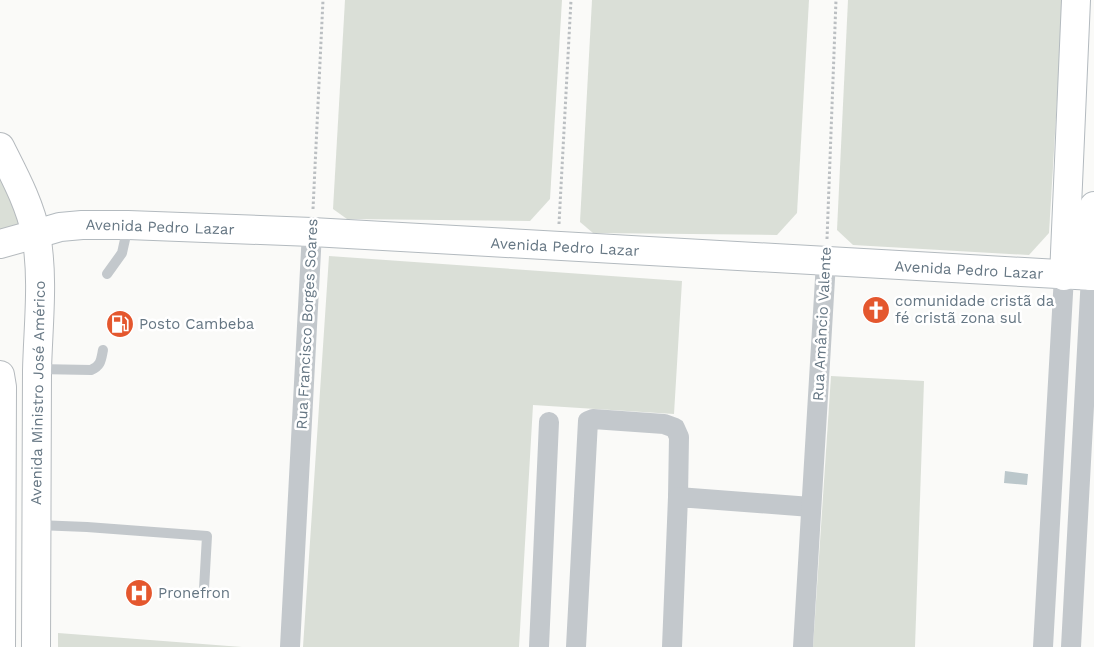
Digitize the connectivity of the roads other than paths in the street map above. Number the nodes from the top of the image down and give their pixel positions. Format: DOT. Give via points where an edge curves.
graph roads {
  1 [pos="1076,0"];
  2 [pos="1084,56"];
  3 [pos="0,147"];
  4 [pos="1094,206"];
  5 [pos="128,225"];
  6 [pos="312,232"];
  7 [pos="36,234"];
  8 [pos="0,244"];
  9 [pos="826,262"];
  10 [pos="107,274"];
  11 [pos="1083,276"];
  12 [pos="103,350"];
  13 [pos="37,368"];
  14 [pos="0,376"];
  15 [pos="549,422"];
  16 [pos="678,497"];
  17 [pos="811,507"];
  18 [pos="36,524"];
  19 [pos="1050,528"];
  20 [pos="1077,529"];
  21 [pos="204,590"];
  22 [pos="1,647"];
  23 [pos="36,647"];
  24 [pos="290,647"];
  25 [pos="538,647"];
  26 [pos="576,647"];
  27 [pos="672,647"];
  28 [pos="804,647"];
  29 [pos="1043,647"];
  30 [pos="1071,647"];
  1 -- 2 [label="main road"];
  2 -- 11 [label="main road"];
  3 -- 7 [label="main road, Avenida Ministro José Américo" via="27,204"];
  4 -- 11 [label="main road"];
  5 -- 6 [label="main road, Avenida Pedro Lazar"];
  5 -- 7 [label="main road, Avenida Pedro Lazar" via="82,224"];
  5 -- 10 [label="lane" via="122,253"];
  6 -- 9 [label="main road, Avenida Pedro Lazar"];
  6 -- 24 [label="street, Rua Francisco Borges Soares"];
  7 -- 8 [label="main road, Avenida Pedro Lazar"];
  7 -- 13 [label="main road, Avenida Ministro José Américo" via="40,268"];
  9 -- 11 [label="main road, Avenida Pedro Lazar"];
  9 -- 17 [label="street, Rua Amâncio Valente"];
  11 -- 19 [label="street"];
  11 -- 20 [label="street"];
  12 -- 13 [label="lane" via="100,364 91,370"];
  13 -- 18 [label="main road, Avenida Ministro José Américo"];
  14 -- 22 [label="main road"];
  15 -- 25 [label="street"];
  16 -- 17 [label="street"];
  16 -- 26 [label="street" via="679,437 675,428 664,424 588,421"];
  16 -- 27 [label="street"];
  17 -- 28 [label="street, Rua Amâncio Valente"];
  18 -- 21 [label="lane" via="207,536"];
  18 -- 23 [label="main road, Avenida Ministro José Américo"];
  19 -- 20 [label="street"];
  19 -- 29 [label="street"];
  20 -- 30 [label="street"];
}
